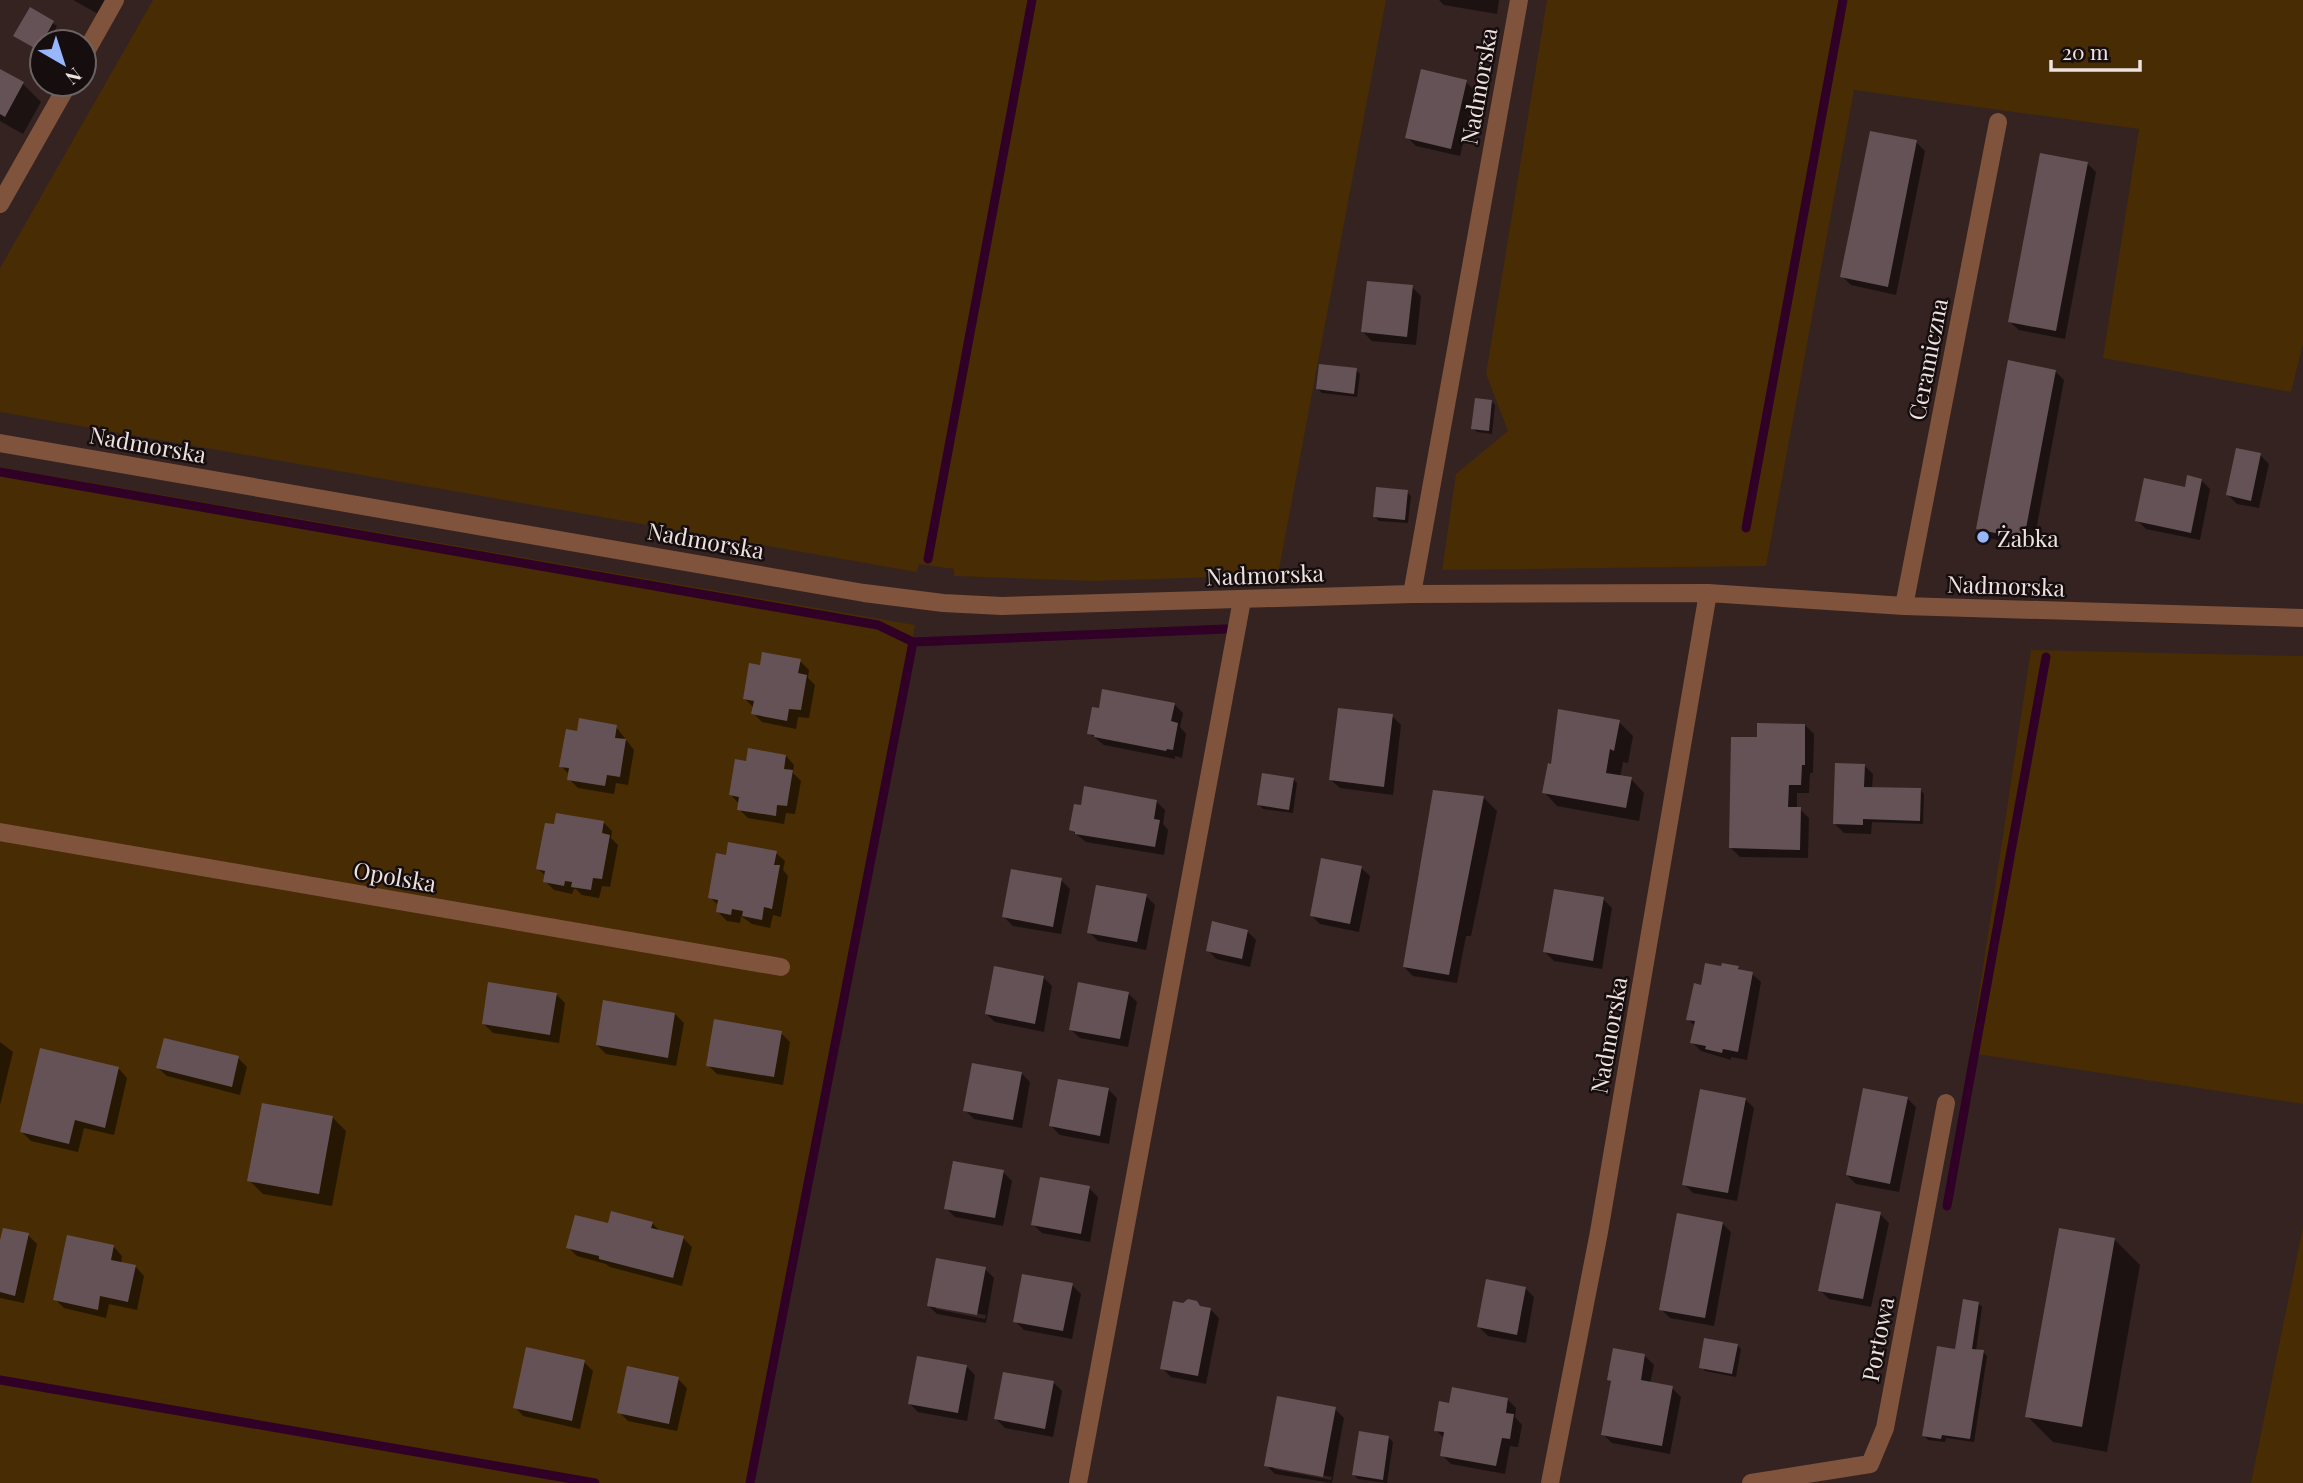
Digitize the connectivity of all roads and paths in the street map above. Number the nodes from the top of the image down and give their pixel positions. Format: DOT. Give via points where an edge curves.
graph roads {
  1 [pos="115,0"];
  2 [pos="1519,0"];
  3 [pos="98,30"];
  4 [pos="60,98"];
  5 [pos="1998,122"];
  6 [pos="0,204"];
  7 [pos="0,443"];
  8 [pos="1708,593"];
  9 [pos="1412,594"];
  10 [pos="1242,600"];
  11 [pos="1904,606"];
  12 [pos="2303,618"];
  13 [pos="0,832"];
  14 [pos="781,967"];
  15 [pos="1945,1103"];
  16 [pos="1078,1483"];
  17 [pos="1550,1483"];
  18 [pos="1751,1483"];
  1 -- 3 [label="street"];
  2 -- 9 [label="street, Nadmorska"];
  4 -- 6 [label="street"];
  5 -- 11 [label="street, Ceramiczna"];
  7 -- 10 [label="street, Nadmorska" via="943,603 1057,606"];
  8 -- 9 [label="street, Nadmorska"];
  8 -- 11 [label="street, Nadmorska"];
  8 -- 17 [label="street, Nadmorska" via="1601,1218"];
  9 -- 10 [label="street, Nadmorska"];
  10 -- 16 [label="street"];
  11 -- 12 [label="street, Nadmorska"];
  13 -- 14 [label="street, Opolska"];
  15 -- 18 [label="street, Portowa" via="1885,1428 1870,1464"];
}
